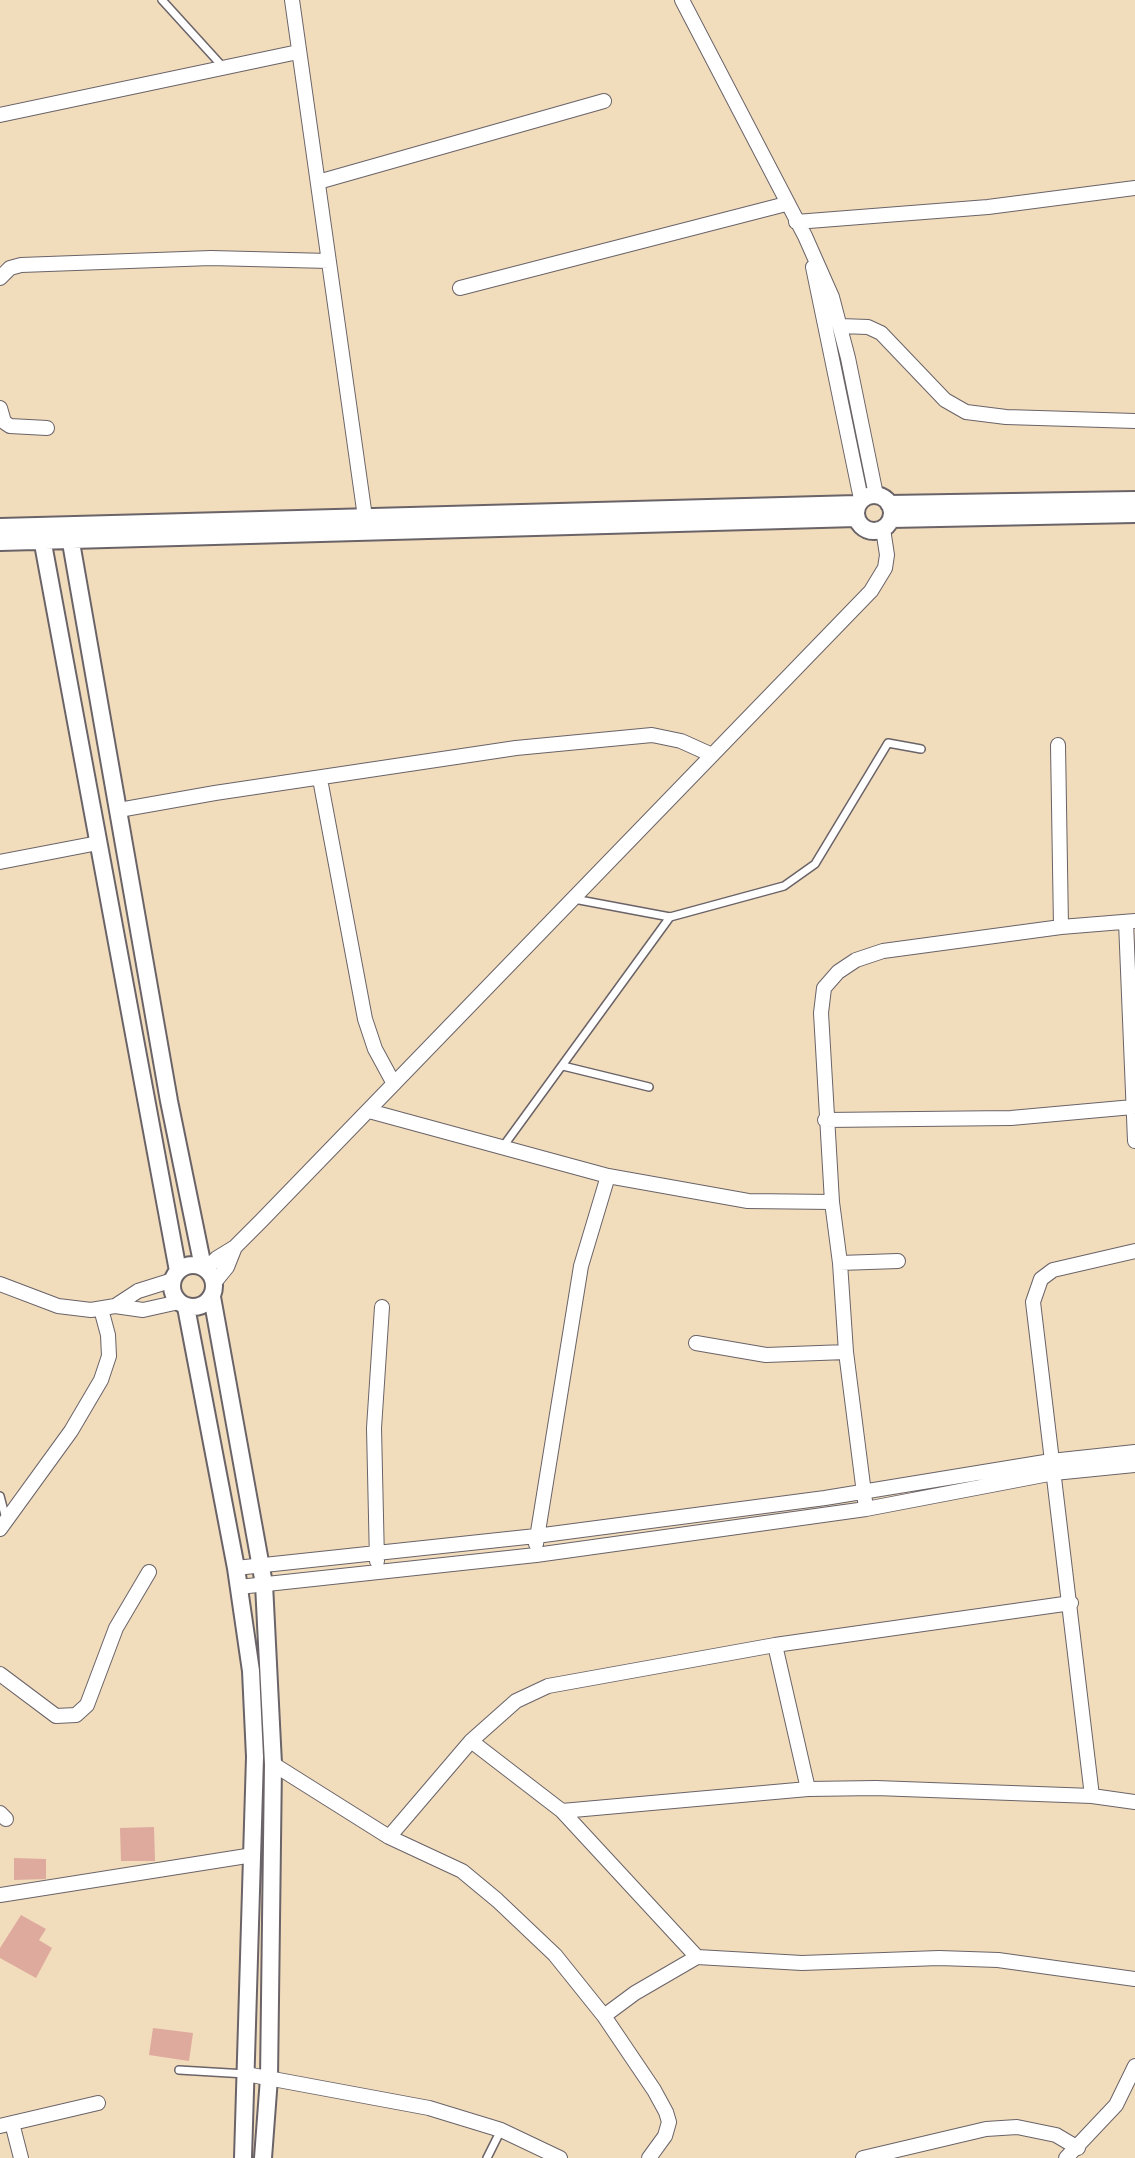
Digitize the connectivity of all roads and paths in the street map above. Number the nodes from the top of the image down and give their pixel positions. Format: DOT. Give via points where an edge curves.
graph roads {
  1 [pos="162,0"];
  2 [pos="292,0"];
  3 [pos="682,0"];
  4 [pos="298,51"];
  5 [pos="223,67"];
  6 [pos="604,101"];
  7 [pos="0,115"];
  8 [pos="318,182"];
  9 [pos="1135,188"];
  10 [pos="786,204"];
  11 [pos="796,222"];
  12 [pos="809,247"];
  13 [pos="329,261"];
  14 [pos="0,278"];
  15 [pos="460,288"];
  16 [pos="840,326"];
  17 [pos="0,408"];
  18 [pos="1135,421"];
  19 [pos="47,428"];
  20 [pos="1135,500"];
  21 [pos="873,510"];
  22 [pos="1135,514"];
  23 [pos="365,517"];
  24 [pos="68,525"];
  25 [pos="0,526"];
  26 [pos="42,534"];
  27 [pos="0,542"];
  28 [pos="71,542"];
  29 [pos="1058,745"];
  30 [pos="921,749"];
  31 [pos="712,755"];
  32 [pos="320,779"];
  33 [pos="119,810"];
  34 [pos="98,843"];
  35 [pos="0,861"];
  36 [pos="574,899"];
  37 [pos="670,917"];
  38 [pos="1131,921"];
  39 [pos="1061,927"];
  40 [pos="563,1066"];
  41 [pos="394,1084"];
  42 [pos="648,1088"];
  43 [pos="1132,1107"];
  44 [pos="369,1111"];
  45 [pos="825,1120"];
  46 [pos="1135,1141"];
  47 [pos="502,1148"];
  48 [pos="608,1176"];
  49 [pos="831,1202"];
  50 [pos="1135,1251"];
  51 [pos="898,1261"];
  52 [pos="840,1263"];
  53 [pos="176,1276"];
  54 [pos="209,1279"];
  55 [pos="0,1284"];
  56 [pos="182,1304"];
  57 [pos="115,1306"];
  58 [pos="382,1306"];
  59 [pos="101,1310"];
  60 [pos="696,1342"];
  61 [pos="846,1352"];
  62 [pos="1135,1452"];
  63 [pos="1135,1465"];
  64 [pos="1052,1467"];
  65 [pos="864,1492"];
  66 [pos="0,1496"];
  67 [pos="866,1509"];
  68 [pos="3,1525"];
  69 [pos="536,1536"];
  70 [pos="376,1553"];
  71 [pos="536,1555"];
  72 [pos="262,1566"];
  73 [pos="236,1568"];
  74 [pos="149,1572"];
  75 [pos="377,1572"];
  76 [pos="264,1584"];
  77 [pos="239,1587"];
  78 [pos="1071,1603"];
  79 [pos="775,1645"];
  80 [pos="0,1674"];
  81 [pos="471,1741"];
  82 [pos="273,1764"];
  83 [pos="808,1789"];
  84 [pos="1092,1796"];
  85 [pos="1135,1802"];
  86 [pos="562,1811"];
  87 [pos="389,1837"];
  88 [pos="253,1855"];
  89 [pos="0,1895"];
  90 [pos="697,1957"];
  91 [pos="1135,1978"];
  92 [pos="604,2016"];
  93 [pos="1135,2066"];
  94 [pos="179,2070"];
  95 [pos="246,2074"];
  96 [pos="268,2078"];
  97 [pos="98,2103"];
  98 [pos="6,2124"];
  99 [pos="501,2130"];
  100 [pos="1078,2148"];
  101 [pos="21,2158"];
  102 [pos="243,2158"];
  103 [pos="263,2158"];
  104 [pos="487,2158"];
  105 [pos="560,2158"];
  106 [pos="648,2158"];
  107 [pos="863,2158"];
  108 [pos="1066,2158"];
  1 -- 5 [label="lane"];
  2 -- 4 [label="street"];
  3 -- 10 [label="street"];
  4 -- 5 [label="street"];
  4 -- 8 [label="street"];
  5 -- 7 [label="street"];
  6 -- 8 [label="street"];
  8 -- 13 [label="street"];
  9 -- 11 [label="street" via="988,207"];
  10 -- 11 [label="street"];
  10 -- 15 [label="street"];
  11 -- 12 [label="street"];
  12 -- 16 [label="street" via="832,297"];
  12 -- 21 [label="street"];
  13 -- 14 [label="street" via="211,258 21,265 10,268"];
  13 -- 23 [label="street"];
  16 -- 18 [label="street" via="868,327 881,333 945,400 966,412"];
  16 -- 21 [label="street"];
  17 -- 19 [label="street" via="4,422 10,426"];
  20 -- 21 [label="street"];
  21 -- 22 [label="street"];
  21 -- 23 [label="street"];
  21 -- 28 [label="street"];
  21 -- 31 [label="street" via="887,555 875,586"];
  23 -- 24 [label="street"];
  24 -- 26 [label="street"];
  24 -- 28 [label="street"];
  25 -- 26 [label="street"];
  26 -- 27 [label="street"];
  26 -- 28 [label="street"];
  26 -- 34 [label="street"];
  28 -- 33 [label="street"];
  29 -- 39 [label="street"];
  30 -- 37 [label="lane" via="888,743 815,864 784,886"];
  31 -- 32 [label="street" via="681,741 652,735 516,748"];
  31 -- 36 [label="street"];
  32 -- 33 [label="street"];
  32 -- 41 [label="street" via="365,1019 375,1049"];
  33 -- 54 [label="street" via="169,1101"];
  34 -- 35 [label="street"];
  34 -- 53 [label="street"];
  36 -- 37 [label="lane"];
  36 -- 41 [label="street"];
  37 -- 40 [label="lane"];
  38 -- 39 [label="street"];
  38 -- 43 [label="street"];
  39 -- 45 [label="street" via="884,951 856,960 838,972 824,988 821,1013"];
  40 -- 42 [label="lane"];
  40 -- 47 [label="lane"];
  41 -- 44 [label="street"];
  43 -- 45 [label="street" via="1011,1118"];
  43 -- 46 [label="street"];
  44 -- 47 [label="street"];
  44 -- 54 [label="street" via="235,1248 217,1258"];
  45 -- 49 [label="street"];
  47 -- 48 [label="street"];
  48 -- 49 [label="street" via="748,1201"];
  48 -- 69 [label="street" via="581,1266"];
  49 -- 52 [label="street"];
  50 -- 64 [label="street" via="1053,1270 1036,1287 1034,1316"];
  51 -- 52 [label="street"];
  52 -- 61 [label="street"];
  53 -- 54 [label="street" via="192,1265"];
  53 -- 56 [label="street" via="174,1296"];
  53 -- 57 [label="street" via="138,1291"];
  54 -- 56 [label="street" via="201,1307"];
  54 -- 72 [label="street"];
  55 -- 59 [label="street" via="58,1306"];
  56 -- 57 [label="street" via="143,1310"];
  56 -- 73 [label="street"];
  57 -- 59 [label="street"];
  58 -- 70 [label="street" via="374,1428"];
  59 -- 68 [label="street" via="109,1356 100,1380 70,1431"];
  60 -- 61 [label="street" via="766,1355"];
  61 -- 65 [label="street"];
  62 -- 64 [label="street"];
  63 -- 64 [label="street"];
  64 -- 65 [label="street"];
  64 -- 67 [label="street"];
  64 -- 78 [label="street"];
  65 -- 67 [label="street"];
  65 -- 69 [label="street"];
  66 -- 68 [label="lane"];
  67 -- 71 [label="street"];
  69 -- 70 [label="street"];
  69 -- 71 [label="street"];
  70 -- 72 [label="street"];
  70 -- 75 [label="street"];
  71 -- 75 [label="street"];
  72 -- 73 [label="street"];
  72 -- 76 [label="street"];
  73 -- 77 [label="street"];
  74 -- 80 [label="street" via="116,1628 87,1705 76,1715 56,1716"];
  75 -- 76 [label="street"];
  76 -- 77 [label="street"];
  76 -- 82 [label="street"];
  77 -- 88 [label="street" via="251,1671 255,1757"];
  78 -- 79 [label="street"];
  78 -- 84 [label="street"];
  79 -- 81 [label="street" via="548,1686 516,1701"];
  79 -- 83 [label="street"];
  81 -- 86 [label="street"];
  81 -- 87 [label="street"];
  82 -- 87 [label="street"];
  82 -- 96 [label="street"];
  83 -- 84 [label="street"];
  83 -- 86 [label="street"];
  84 -- 85 [label="street"];
  86 -- 90 [label="street"];
  87 -- 92 [label="street" via="451,1864 480,1885 555,1955"];
  88 -- 89 [label="street"];
  88 -- 95 [label="street"];
  90 -- 91 [label="street" via="802,1963 998,1960"];
  90 -- 92 [label="street"];
  92 -- 106 [label="street" via="666,2112 669,2122 665,2136"];
  93 -- 100 [label="street" via="1116,2105"];
  94 -- 95 [label="lane"];
  95 -- 96 [label="street"];
  95 -- 102 [label="street"];
  96 -- 99 [label="street" via="429,2108"];
  96 -- 103 [label="street"];
  97 -- 98 [label="street"];
  98 -- 101 [label="street"];
  99 -- 104 [label="lane"];
  99 -- 105 [label="street"];
  100 -- 107 [label="street" via="1056,2135 1017,2127 986,2129"];
  100 -- 108 [label="street"];
}
